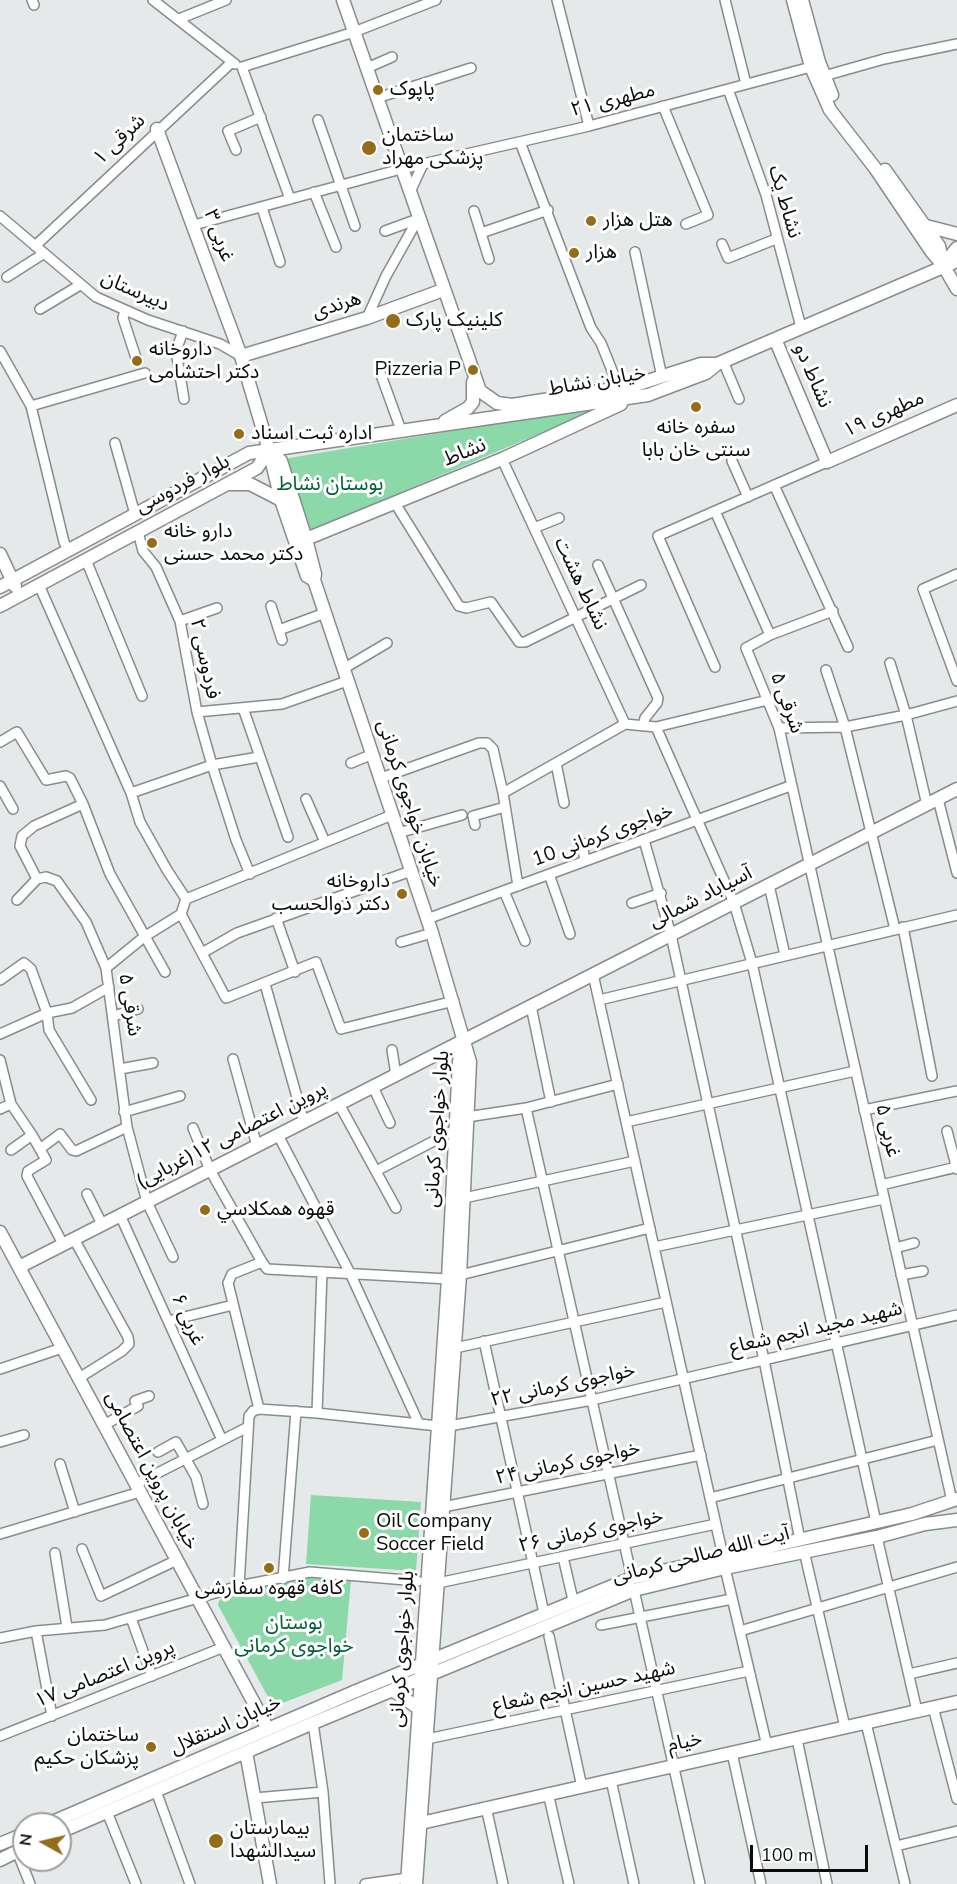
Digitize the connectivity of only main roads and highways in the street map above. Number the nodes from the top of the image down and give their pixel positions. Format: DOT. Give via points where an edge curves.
graph roads {
  1 [pos="342,0"];
  2 [pos="793,0"];
  3 [pos="802,0"];
  4 [pos="157,129"];
  5 [pos="926,226"];
  6 [pos="957,234"];
  7 [pos="957,248"];
  8 [pos="957,261"];
  9 [pos="944,265"];
  10 [pos="957,289"];
  11 [pos="443,290"];
  12 [pos="776,339"];
  13 [pos="241,356"];
  14 [pos="720,363"];
  15 [pos="470,366"];
  16 [pos="636,397"];
  17 [pos="957,405"];
  18 [pos="435,426"];
  19 [pos="270,450"];
  20 [pos="827,462"];
  21 [pos="226,484"];
  22 [pos="281,501"];
  23 [pos="306,539"];
  24 [pos="0,554"];
  25 [pos="13,580"];
  26 [pos="314,580"];
  27 [pos="0,587"];
  28 [pos="20,595"];
  29 [pos="0,606"];
  30 [pos="957,789"];
  31 [pos="463,1041"];
  32 [pos="1,1238"];
  33 [pos="19,1267"];
  34 [pos="444,1426"];
  35 [pos="954,1500"];
  36 [pos="957,1514"];
  37 [pos="957,1520"];
  38 [pos="925,1524"];
  39 [pos="802,1546"];
  40 [pos="633,1584"];
  41 [pos="518,1631"];
  42 [pos="427,1663"];
  43 [pos="426,1678"];
  44 [pos="394,1691"];
  45 [pos="354,1692"];
  46 [pos="957,1702"];
  47 [pos="358,1705"];
  48 [pos="418,1708"];
  49 [pos="268,1729"];
  50 [pos="246,1752"];
  51 [pos="72,1814"];
  52 [pos="421,1822"];
  53 [pos="72,1827"];
  54 [pos="410,1882"];
  55 [pos="270,1884"];
  1 -- 11 [label="main road"];
  2 -- 9 [label="main road" via="811,67 831,110"];
  3 -- 5 [label="main road" via="837,107"];
  4 -- 13 [label="main road, ۳ غربی"];
  5 -- 6 [label="main road"];
  5 -- 9 [label="main road" via="939,246"];
  7 -- 9 [label="main road"];
  8 -- 9 [label="main road, خیابان نشاط"];
  9 -- 10 [label="main road"];
  9 -- 12 [label="main road, خیابان نشاط"];
  11 -- 13 [label="main road, هرندی" via="367,318"];
  11 -- 15 [label="main road"];
  12 -- 14 [label="main road, خیابان نشاط"];
  12 -- 20 [label="main road, نشاط دو"];
  13 -- 19 [label="main road, ۳ غربی"];
  14 -- 15 [label="main road" via="701,364 619,388 512,405 497,403 480,391"];
  14 -- 16 [label="main road, خیابان نشاط" via="706,373"];
  15 -- 18 [label="main road" via="473,402 463,412"];
  16 -- 18 [label="main road, خیابان نشاط"];
  16 -- 23 [label="main road, نشاط" via="502,459"];
  17 -- 20 [label="main road, مطهری ۱۹"];
  18 -- 19 [label="main road, خیابان نشاط"];
  19 -- 21 [label="main road, بلوار فردوسی" via="257,468"];
  19 -- 22 [label="main road"];
  19 -- 23 [label="main road" via="281,461"];
  19 -- 25 [label="main road, بلوار فردوسی" via="249,453"];
  21 -- 22 [label="main road" via="250,484"];
  21 -- 28 [label="main road, بلوار فردوسی"];
  22 -- 26 [label="main road" via="307,576"];
  23 -- 26 [label="main road"];
  24 -- 25 [label="main road"];
  25 -- 27 [label="main road, بلوار فردوسی"];
  25 -- 28 [label="main road"];
  26 -- 31 [label="main road, خیابان خواجوی کرمانی" via="454,1001"];
  28 -- 29 [label="main road, بلوار فردوسی"];
  30 -- 31 [label="main road, آسیاباد شمالی"];
  31 -- 33 [label="main road, پروین اعتصامی ۱۲(غربایی)"];
  31 -- 34 [label="main road, بلوار خواجوی کرمانی" via="448,1280"];
  31 -- 34 [label="main road, بلوار خواجوی کرمانی" via="470,1062 464,1198 454,1348"];
  32 -- 33 [label="main road, خیابان پروین اعتصامی"];
  33 -- 49 [label="main road, خیابان پروین اعتصامی"];
  34 -- 42 [label="main road, بلوار خواجوی کرمانی"];
  34 -- 42 [label="main road, بلوار خواجوی کرمانی" via="438,1583"];
  35 -- 39 [label="main road, آیت الله صالحی کرمانی"];
  36 -- 38 [label="main road"];
  37 -- 38 [label="main road, آیت الله صالحی کرمانی"];
  38 -- 39 [label="main road, آیت الله صالحی کرمانی" via="877,1537"];
  39 -- 40 [label="main road, آیت الله صالحی کرمانی"];
  40 -- 41 [label="main road, آیت الله صالحی کرمانی"];
  40 -- 41 [label="main road, آیت الله صالحی کرمانی" via="573,1600"];
  41 -- 42 [label="main road, آیت الله صالحی کرمانی"];
  41 -- 43 [label="main road, آیت الله صالحی کرمانی"];
  42 -- 43 [label="main road, بلوار خواجوی کرمانی"];
  42 -- 45 [label="main road, خیابان استقلال"];
  43 -- 44 [label="main road, خیابان استقلال"];
  43 -- 48 [label="main road, بلوار خواجوی کرمانی"];
  43 -- 52 [label="main road, بلوار خواجوی کرمانی" via="427,1739"];
  44 -- 47 [label="main road, خیابان استقلال"];
  44 -- 48 [label="main road"];
  45 -- 47 [label="main road"];
  45 -- 49 [label="main road, خیابان استقلال"];
  46 -- 52 [label="main road, خیام"];
  47 -- 50 [label="main road, خیابان استقلال"];
  48 -- 54 [label="main road, بلوار خواجوی کرمانی"];
  49 -- 51 [label="main road, خیابان استقلال"];
  50 -- 53 [label="main road, خیابان استقلال"];
  50 -- 55 [label="main road"];
  52 -- 54 [label="main road, بلوار خواجوی کرمانی"];
}
